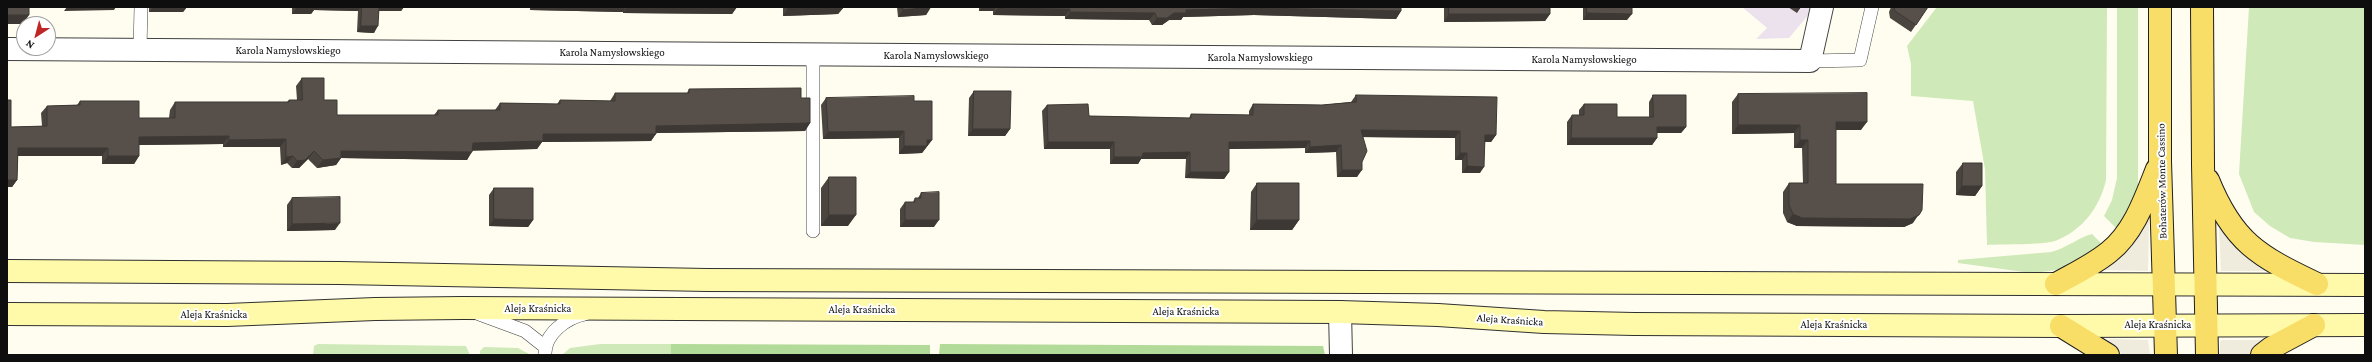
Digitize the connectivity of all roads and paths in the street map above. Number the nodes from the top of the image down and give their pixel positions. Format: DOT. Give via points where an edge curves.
graph roads {
  1 [pos="141,7"];
  2 [pos="1822,7"];
  3 [pos="1872,7"];
  4 [pos="2160,7"];
  5 [pos="2202,7"];
  6 [pos="7,49"];
  7 [pos="140,49"];
  8 [pos="813,55"];
  9 [pos="1810,61"];
  10 [pos="2160,161"];
  11 [pos="2203,165"];
  12 [pos="813,231"];
  13 [pos="7,271"];
  14 [pos="2056,284"];
  15 [pos="2164,284"];
  16 [pos="2317,284"];
  17 [pos="2206,285"];
  18 [pos="2365,285"];
  19 [pos="462,308"];
  20 [pos="612,309"];
  21 [pos="1340,312"];
  22 [pos="7,314"];
  23 [pos="2166,325"];
  24 [pos="2314,325"];
  25 [pos="2365,325"];
  26 [pos="2061,326"];
  27 [pos="2207,326"];
  28 [pos="544,351"];
  29 [pos="1341,355"];
  30 [pos="2108,355"];
  31 [pos="2166,355"];
  32 [pos="2207,355"];
  33 [pos="2262,355"];
  1 -- 7 [label="lane"];
  2 -- 9 [label="street"];
  3 -- 9 [label="lane" via="1860,60"];
  4 -- 10 [label="main road, Bohaterów Monte Cassino"];
  5 -- 11 [label="main road"];
  6 -- 7 [label="street, Karola Namysłowskiego"];
  7 -- 8 [label="street, Karola Namysłowskiego"];
  8 -- 9 [label="street, Karola Namysłowskiego"];
  8 -- 12 [label="lane"];
  10 -- 14 [label="main road" via="2144,202 2118,244 2095,262"];
  10 -- 15 [label="main road, Bohaterów Monte Cassino"];
  11 -- 16 [label="main road" via="2219,207 2241,237 2283,268"];
  11 -- 17 [label="main road"];
  13 -- 14 [label="main road" via="339,273 707,280"];
  14 -- 15 [label="main road"];
  15 -- 17 [label="main road"];
  15 -- 23 [label="main road, Bohaterów Monte Cassino"];
  16 -- 17 [label="main road"];
  16 -- 18 [label="main road"];
  17 -- 27 [label="main road"];
  19 -- 20 [label="main road, Aleja Kraśnicka"];
  19 -- 22 [label="main road, Aleja Kraśnicka" via="227,315"];
  19 -- 28 [label="lane" via="524,331"];
  20 -- 21 [label="main road, Aleja Kraśnicka"];
  20 -- 28 [label="lane" via="574,316 553,333"];
  21 -- 26 [label="main road, Aleja Kraśnicka" via="1552,322"];
  21 -- 29 [label="street"];
  23 -- 26 [label="main road, Aleja Kraśnicka"];
  23 -- 27 [label="main road, Aleja Kraśnicka"];
  23 -- 31 [label="main road, Bohaterów Monte Cassino"];
  24 -- 25 [label="main road, Aleja Kraśnicka"];
  24 -- 27 [label="main road, Aleja Kraśnicka"];
  24 -- 33 [label="main road"];
  26 -- 30 [label="main road"];
  27 -- 32 [label="main road"];
}
